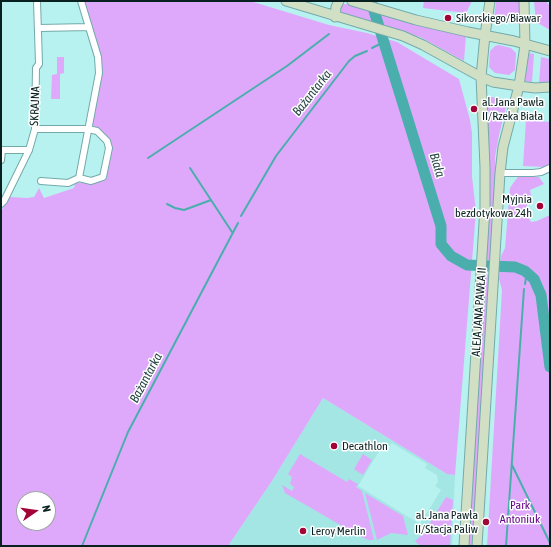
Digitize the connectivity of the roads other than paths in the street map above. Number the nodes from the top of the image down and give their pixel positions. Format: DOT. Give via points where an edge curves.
graph roads {
  1 [pos="37,1"];
  2 [pos="82,1"];
  3 [pos="286,1"];
  4 [pos="339,1"];
  5 [pos="352,1"];
  6 [pos="490,1"];
  7 [pos="524,1"];
  8 [pos="335,16"];
  9 [pos="89,27"];
  10 [pos="39,28"];
  11 [pos="484,35"];
  12 [pos="525,45"];
  13 [pos="550,51"];
  14 [pos="481,77"];
  15 [pos="519,86"];
  16 [pos="550,87"];
  17 [pos="35,129"];
  18 [pos="88,130"];
  19 [pos="29,150"];
  20 [pos="1,160"];
  21 [pos="550,168"];
  22 [pos="500,173"];
  23 [pos="79,178"];
  24 [pos="41,181"];
  25 [pos="1,204"];
  26 [pos="464,546"];
  27 [pos="477,546"];
  1 -- 10 [label="street, SKRAJNA"];
  2 -- 9 [label="street"];
  3 -- 8 [label="main road"];
  4 -- 8 [label="main road"];
  5 -- 11 [label="main road" via="416,20"];
  6 -- 11 [label="main road"];
  7 -- 12 [label="main road"];
  8 -- 14 [label="main road" via="390,32 423,45"];
  9 -- 10 [label="street"];
  9 -- 18 [label="street" via="98,57 98,73"];
  10 -- 17 [label="street, SKRAJNA"];
  11 -- 12 [label="main road"];
  11 -- 14 [label="main road, ALEJA JANA PAWŁA II"];
  12 -- 13 [label="main road"];
  12 -- 15 [label="main road, ALEJA JANA PAWŁA II"];
  14 -- 15 [label="main road" via="493,82"];
  14 -- 26 [label="main road, ALEJA JANA PAWŁA II" via="485,207"];
  15 -- 16 [label="main road"];
  15 -- 22 [label="main road, ALEJA JANA PAWŁA II" via="503,147"];
  17 -- 18 [label="street"];
  17 -- 19 [label="street, SKRAJNA"];
  18 -- 23 [label="street"];
  18 -- 23 [label="street" via="97,131 107,141 109,148 103,177 91,181"];
  19 -- 20 [label="street" via="2,150"];
  19 -- 25 [label="street, SKRAJNA"];
  21 -- 22 [label="street" via="533,173"];
  22 -- 27 [label="main road, ALEJA JANA PAWŁA II"];
  23 -- 24 [label="street" via="68,183"];
}
